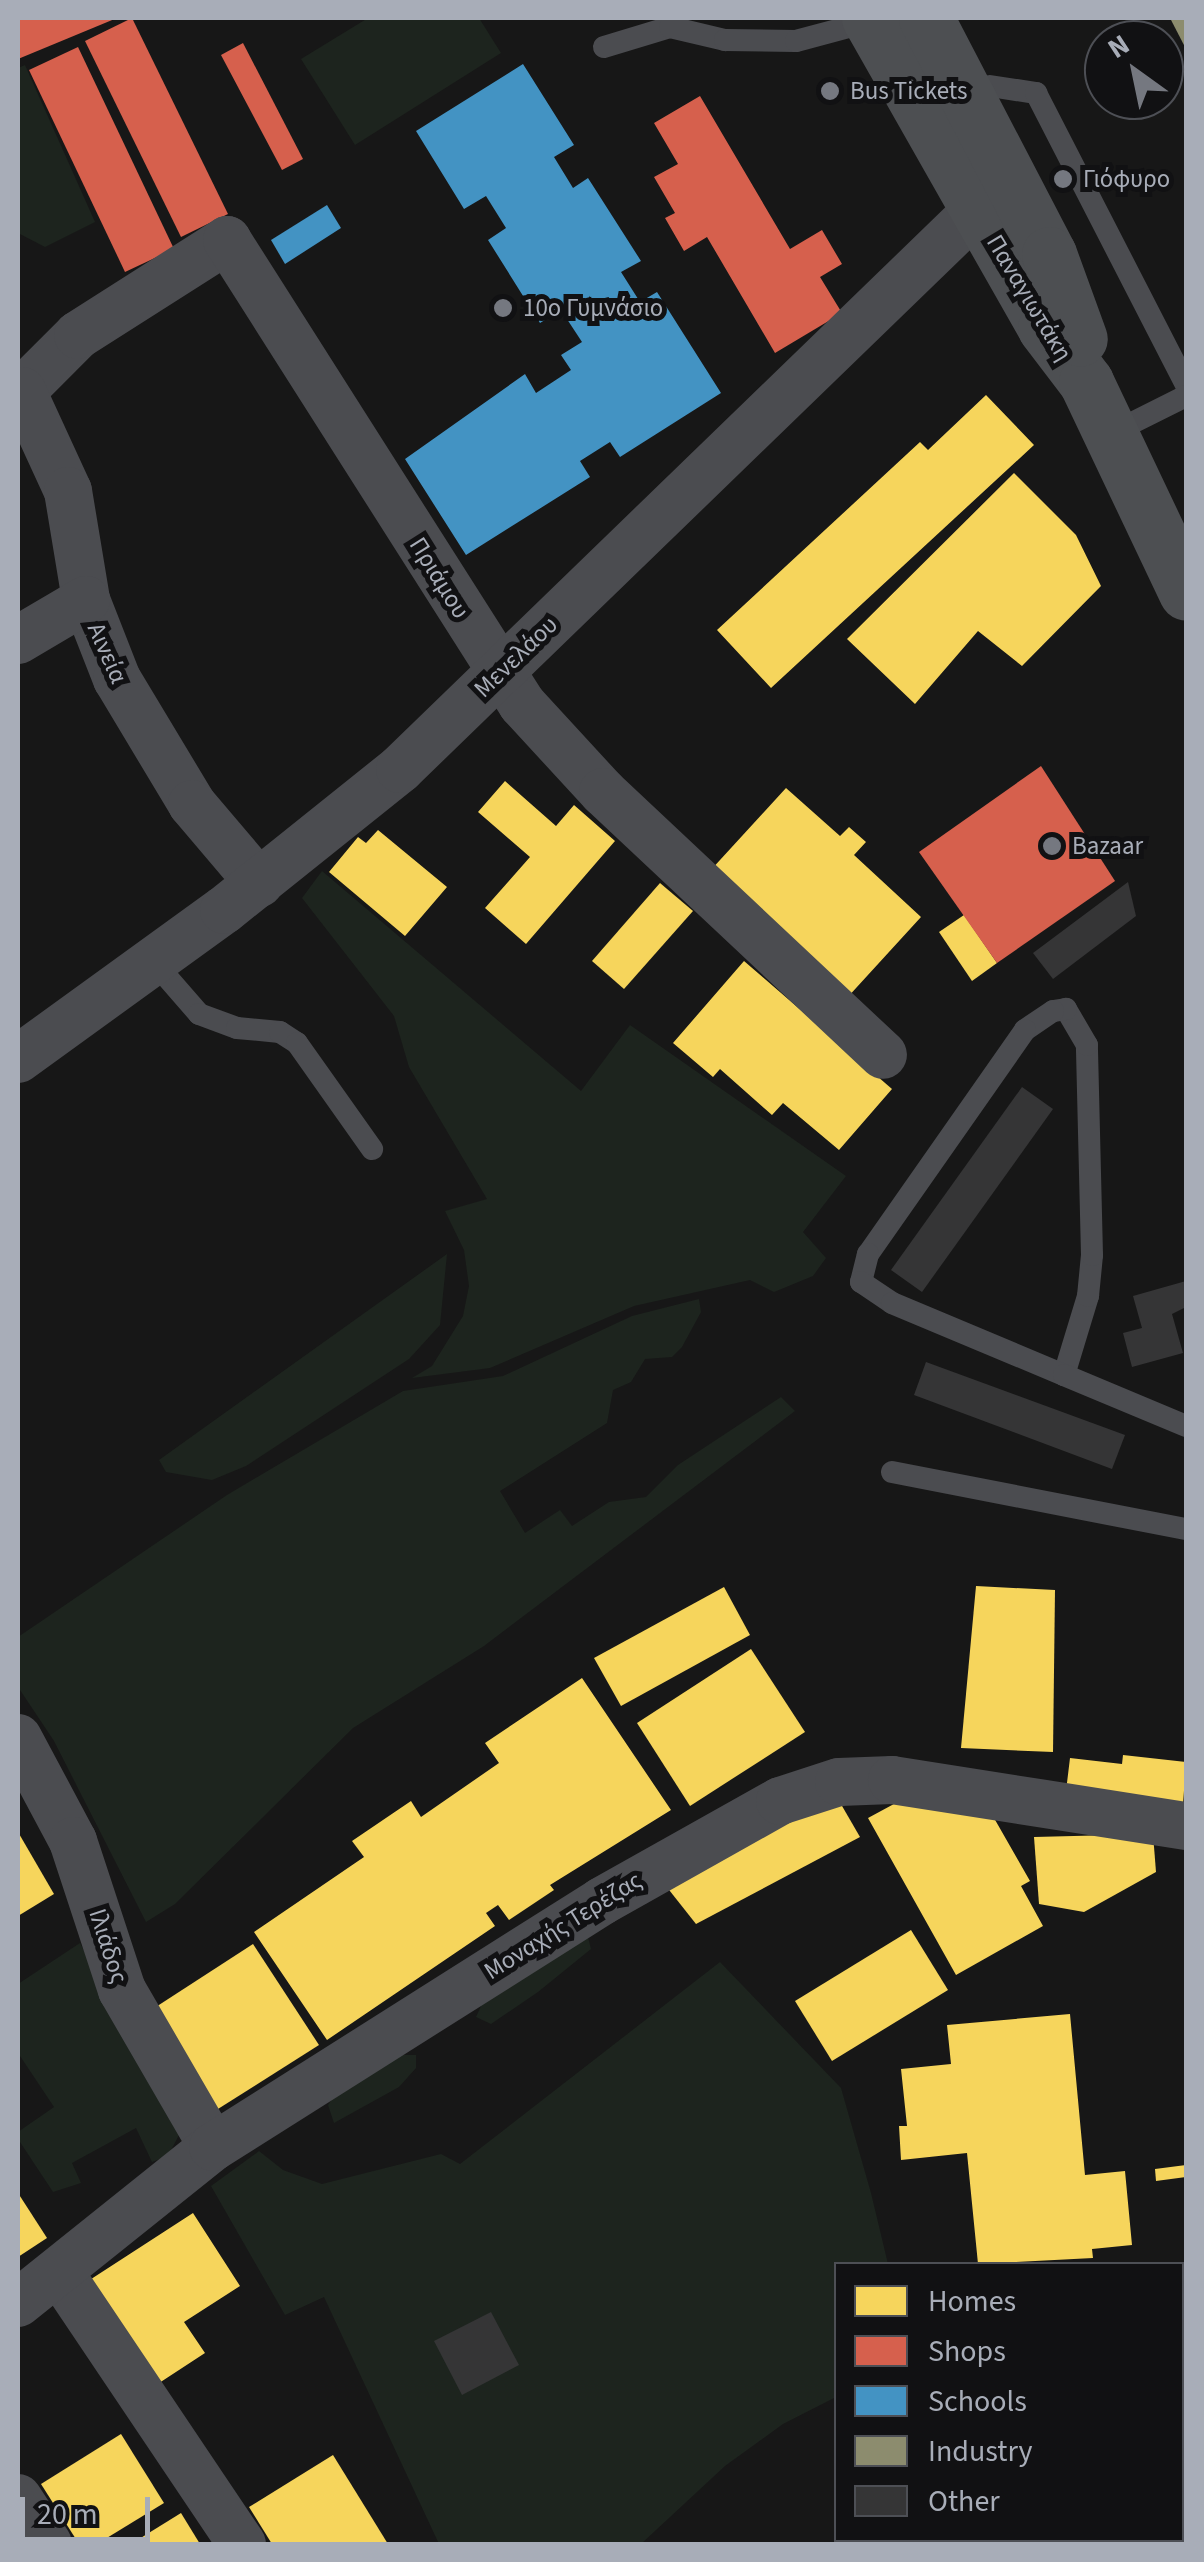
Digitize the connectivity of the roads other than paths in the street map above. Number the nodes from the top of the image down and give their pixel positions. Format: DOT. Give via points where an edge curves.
graph roads {
  1 [pos="926,18"];
  2 [pos="870,19"];
  3 [pos="604,47"];
  4 [pos="990,86"];
  5 [pos="977,210"];
  6 [pos="1086,382"];
  7 [pos="1186,385"];
  8 [pos="19,390"];
  9 [pos="1186,396"];
  10 [pos="1112,433"];
  11 [pos="1180,559"];
  12 [pos="86,600"];
  13 [pos="18,640"];
  14 [pos="499,673"];
  15 [pos="259,883"];
  16 [pos="153,961"];
  17 [pos="883,1055"];
  18 [pos="18,1059"];
  19 [pos="372,1149"];
  20 [pos="1064,1376"];
  21 [pos="1186,1426"];
  22 [pos="892,1472"];
  23 [pos="1186,1529"];
  24 [pos="18,1738"];
  25 [pos="1186,1826"];
  26 [pos="213,2147"];
  27 [pos="59,2272"];
  28 [pos="18,2303"];
  29 [pos="18,2498"];
  30 [pos="48,2544"];
  31 [pos="242,2544"];
  1 -- 6 [label="main road, Παναγιωτάκη" via="1049,254 1077,324"];
  2 -- 3 [label="lane" via="796,41 725,40 670,26"];
  2 -- 5 [label="main road, Παναγιωτάκη"];
  4 -- 7 [label="lane" via="1036,93"];
  5 -- 6 [label="main road, Παναγιωτάκη" via="1057,348"];
  5 -- 14 [label="street, Μενελάου"];
  6 -- 10 [label="main road"];
  8 -- 12 [label="street, Αινεία" via="73,506"];
  8 -- 14 [label="street, Πριάμου" via="78,336 227,240"];
  9 -- 10 [label="lane"];
  10 -- 11 [label="main road"];
  12 -- 13 [label="street"];
  12 -- 15 [label="street, Αινεία" via="152,742 192,804"];
  14 -- 15 [label="street, Μενελάου" via="400,769"];
  14 -- 17 [label="street, Πριάμου" via="589,778"];
  15 -- 16 [label="street, Μενελάου"];
  16 -- 18 [label="street, Μενελάου"];
  16 -- 19 [label="lane" via="199,1014 236,1028 280,1032 297,1043"];
  20 -- 20 [label="lane" via="892,1303 865,1288 859,1273 1025,1030 1053,1010 1066,1009 1087,1045 1092,1255 1088,1296"];
  20 -- 21 [label="lane"];
  22 -- 23 [label="lane"];
  24 -- 26 [label="street, Ιλιάδος" via="73,1841 122,1990"];
  25 -- 26 [label="street, Μοναχής Τερέζας" via="923,1783 864,1780 815,1787 691,1847"];
  26 -- 27 [label="street, Μοναχής Τερέζας"];
  27 -- 28 [label="street, Μοναχής Τερέζας"];
  27 -- 31 [label="street"];
  29 -- 30 [label="street"];
}
